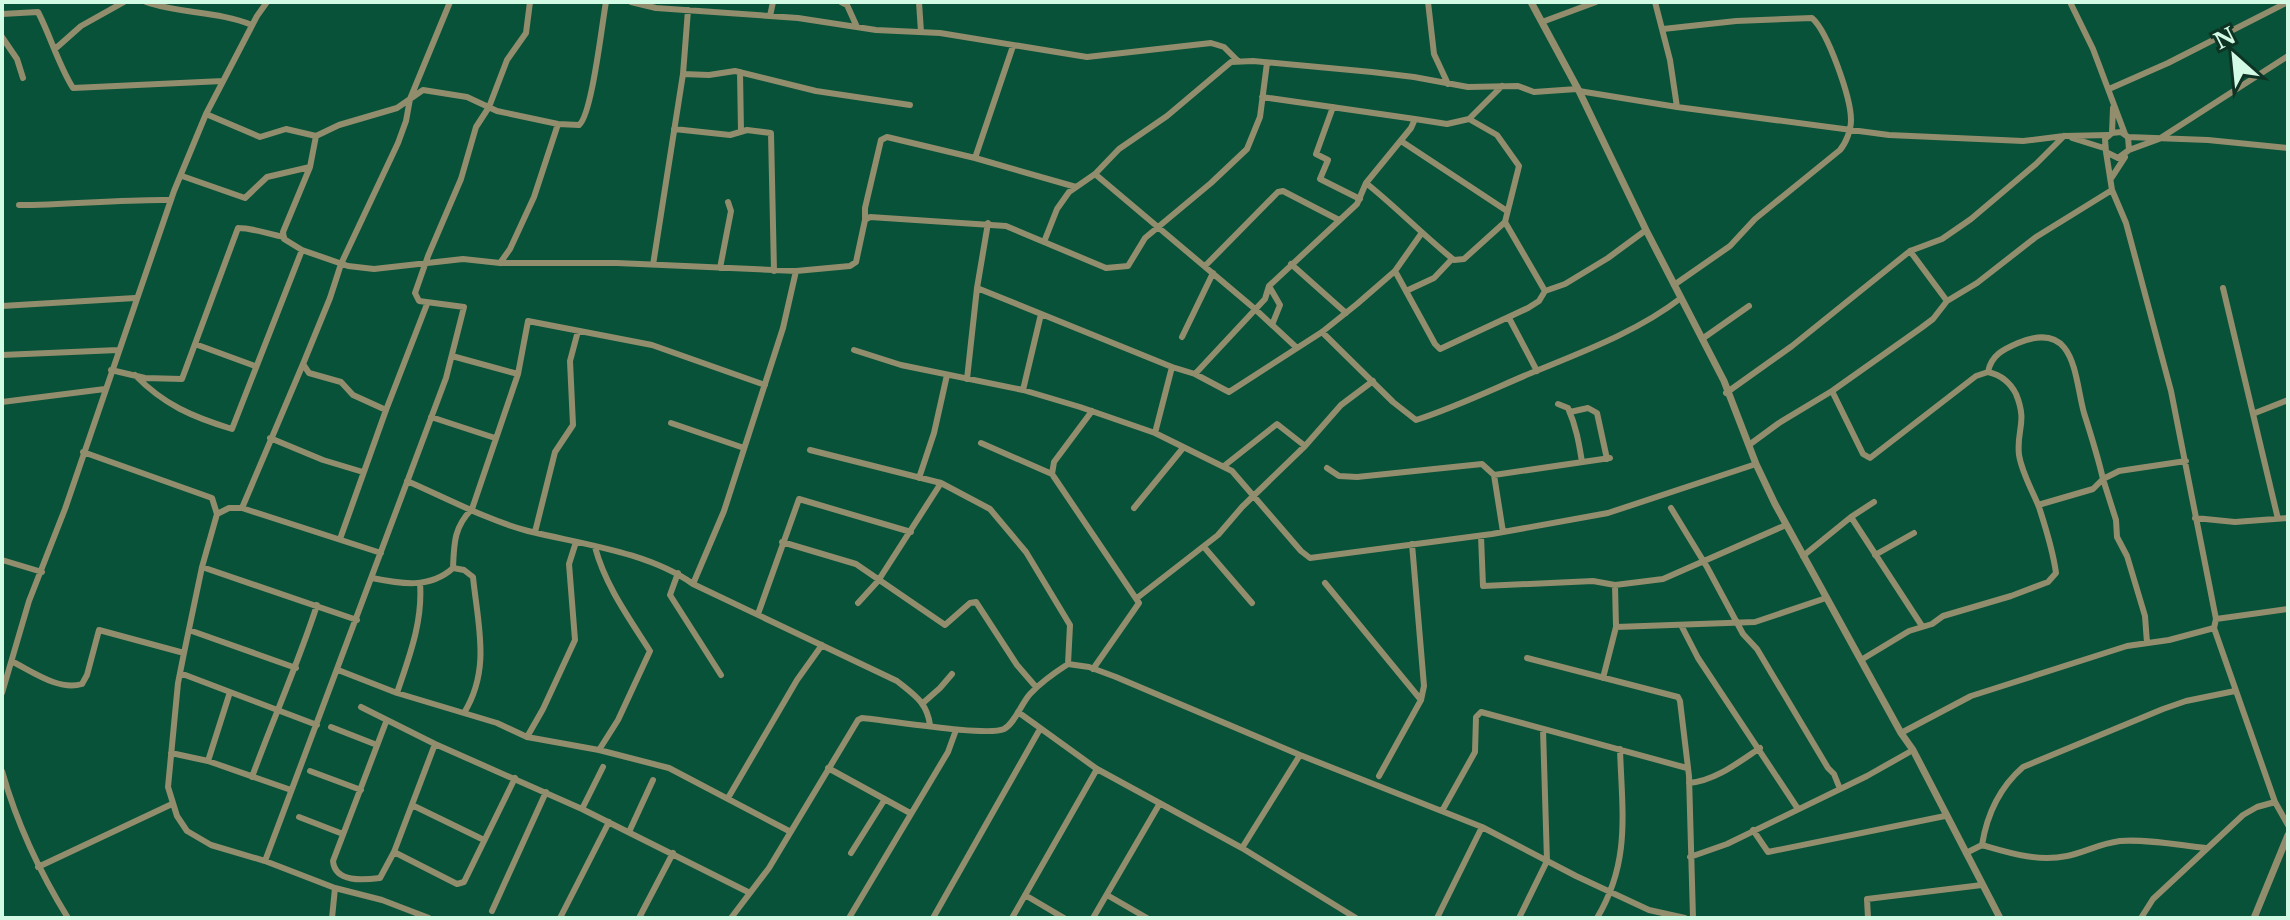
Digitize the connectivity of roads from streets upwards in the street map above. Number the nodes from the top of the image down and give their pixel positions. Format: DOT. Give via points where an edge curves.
graph roads {
  1 [pos="124,2"];
  2 [pos="146,2"];
  3 [pos="267,2"];
  4 [pos="450,2"];
  5 [pos="530,2"];
  6 [pos="606,2"];
  7 [pos="631,2"];
  8 [pos="739,2"];
  9 [pos="773,2"];
  10 [pos="841,2"];
  11 [pos="919,2"];
  12 [pos="1428,2"];
  13 [pos="1531,2"];
  14 [pos="1596,2"];
  15 [pos="1655,2"];
  16 [pos="2070,2"];
  17 [pos="2288,2"];
  18 [pos="675,5"];
  19 [pos="688,10"];
  20 [pos="743,13"];
  21 [pos="2,14"];
  22 [pos="770,16"];
  23 [pos="1542,22"];
  24 [pos="252,25"];
  25 [pos="857,27"];
  26 [pos="1663,29"];
  27 [pos="921,32"];
  28 [pos="2,37"];
  29 [pos="1013,46"];
  30 [pos="55,49"];
  31 [pos="2288,56"];
  32 [pos="1238,61"];
  33 [pos="1267,63"];
  34 [pos="740,72"];
  35 [pos="683,74"];
  36 [pos="23,78"];
  37 [pos="223,81"];
  38 [pos="1448,84"];
  39 [pos="1502,86"];
  40 [pos="2109,89"];
  41 [pos="1578,90"];
  42 [pos="1262,97"];
  43 [pos="410,99"];
  44 [pos="2114,104"];
  45 [pos="910,105"];
  46 [pos="489,107"];
  47 [pos="1333,107"];
  48 [pos="1677,107"];
  49 [pos="206,114"];
  50 [pos="1415,119"];
  51 [pos="1469,119"];
  52 [pos="558,124"];
  53 [pos="674,129"];
  54 [pos="1849,131"];
  55 [pos="741,132"];
  56 [pos="2110,134"];
  57 [pos="316,136"];
  58 [pos="2064,136"];
  59 [pos="2126,136"];
  60 [pos="2159,139"];
  61 [pos="1401,141"];
  62 [pos="2288,148"];
  63 [pos="2105,150"];
  64 [pos="2128,152"];
  65 [pos="975,158"];
  66 [pos="310,167"];
  67 [pos="1095,174"];
  68 [pos="182,176"];
  69 [pos="2112,177"];
  70 [pos="1366,183"];
  71 [pos="1076,187"];
  72 [pos="2112,190"];
  73 [pos="1360,199"];
  74 [pos="171,200"];
  75 [pos="728,202"];
  76 [pos="19,205"];
  77 [pos="1507,211"];
  78 [pos="865,220"];
  79 [pos="1339,220"];
  80 [pos="1505,222"];
  81 [pos="988,223"];
  82 [pos="1158,226"];
  83 [pos="1646,230"];
  84 [pos="1421,234"];
  85 [pos="284,237"];
  86 [pos="1044,242"];
  87 [pos="302,250"];
  88 [pos="1910,251"];
  89 [pos="1452,259"];
  90 [pos="426,263"];
  91 [pos="500,263"];
  92 [pos="341,264"];
  93 [pos="1291,264"];
  94 [pos="653,265"];
  95 [pos="1205,266"];
  96 [pos="720,268"];
  97 [pos="774,271"];
  98 [pos="796,271"];
  99 [pos="1395,271"];
  100 [pos="1213,273"];
  101 [pos="1674,285"];
  102 [pos="1269,286"];
  103 [pos="977,288"];
  104 [pos="2223,288"];
  105 [pos="1406,291"];
  106 [pos="1545,291"];
  107 [pos="135,298"];
  108 [pos="1681,298"];
  109 [pos="1947,301"];
  110 [pos="427,304"];
  111 [pos="2,306"];
  112 [pos="1749,306"];
  113 [pos="1255,309"];
  114 [pos="1346,313"];
  115 [pos="1041,314"];
  116 [pos="1509,318"];
  117 [pos="1272,325"];
  118 [pos="578,331"];
  119 [pos="1322,332"];
  120 [pos="1182,337"];
  121 [pos="1702,339"];
  122 [pos="195,344"];
  123 [pos="1297,348"];
  124 [pos="118,350"];
  125 [pos="854,350"];
  126 [pos="2,355"];
  127 [pos="452,356"];
  128 [pos="303,364"];
  129 [pos="255,366"];
  130 [pos="1172,367"];
  131 [pos="111,370"];
  132 [pos="1537,371"];
  133 [pos="1988,372"];
  134 [pos="518,374"];
  135 [pos="1195,374"];
  136 [pos="135,375"];
  137 [pos="947,375"];
  138 [pos="967,379"];
  139 [pos="1373,381"];
  140 [pos="765,385"];
  141 [pos="105,389"];
  142 [pos="1023,390"];
  143 [pos="1832,391"];
  144 [pos="1726,393"];
  145 [pos="2288,400"];
  146 [pos="2,402"];
  147 [pos="1558,404"];
  148 [pos="386,410"];
  149 [pos="1092,411"];
  150 [pos="1570,412"];
  151 [pos="2255,413"];
  152 [pos="431,417"];
  153 [pos="671,423"];
  154 [pos="1155,433"];
  155 [pos="270,438"];
  156 [pos="495,438"];
  157 [pos="981,443"];
  158 [pos="1749,445"];
  159 [pos="1305,446"];
  160 [pos="744,448"];
  161 [pos="1183,448"];
  162 [pos="810,450"];
  163 [pos="83,452"];
  164 [pos="2186,461"];
  165 [pos="1582,462"];
  166 [pos="1756,464"];
  167 [pos="1224,466"];
  168 [pos="1327,468"];
  169 [pos="363,472"];
  170 [pos="1052,474"];
  171 [pos="1494,475"];
  172 [pos="919,478"];
  173 [pos="2103,479"];
  174 [pos="407,481"];
  175 [pos="941,483"];
  176 [pos="1255,495"];
  177 [pos="1874,502"];
  178 [pos="2038,505"];
  179 [pos="242,508"];
  180 [pos="1134,508"];
  181 [pos="1671,508"];
  182 [pos="472,509"];
  183 [pos="217,514"];
  184 [pos="1851,517"];
  185 [pos="2195,518"];
  186 [pos="2288,518"];
  187 [pos="2278,519"];
  188 [pos="1786,525"];
  189 [pos="535,532"];
  190 [pos="911,532"];
  191 [pos="1503,532"];
  192 [pos="1914,533"];
  193 [pos="1481,536"];
  194 [pos="340,539"];
  195 [pos="576,542"];
  196 [pos="782,542"];
  197 [pos="1412,544"];
  198 [pos="595,547"];
  199 [pos="1204,547"];
  200 [pos="381,553"];
  201 [pos="1875,555"];
  202 [pos="1803,556"];
  203 [pos="2,560"];
  204 [pos="1703,561"];
  205 [pos="202,567"];
  206 [pos="453,568"];
  207 [pos="42,572"];
  208 [pos="678,573"];
  209 [pos="372,578"];
  210 [pos="878,581"];
  211 [pos="420,583"];
  212 [pos="1325,583"];
  213 [pos="693,584"];
  214 [pos="1615,585"];
  215 [pos="1137,598"];
  216 [pos="1826,598"];
  217 [pos="858,603"];
  218 [pos="1252,603"];
  219 [pos="317,605"];
  220 [pos="2288,609"];
  221 [pos="758,614"];
  222 [pos="2216,619"];
  223 [pos="357,620"];
  224 [pos="1736,623"];
  225 [pos="1681,625"];
  226 [pos="1922,626"];
  227 [pos="1616,627"];
  228 [pos="2214,628"];
  229 [pos="189,630"];
  230 [pos="2147,643"];
  231 [pos="822,645"];
  232 [pos="184,653"];
  233 [pos="1527,658"];
  234 [pos="1861,660"];
  235 [pos="13,662"];
  236 [pos="1068,664"];
  237 [pos="296,668"];
  238 [pos="1093,669"];
  239 [pos="338,670"];
  240 [pos="180,673"];
  241 [pos="952,674"];
  242 [pos="721,675"];
  243 [pos="1603,678"];
  244 [pos="1036,687"];
  245 [pos="2235,691"];
  246 [pos="230,692"];
  247 [pos="2,693"];
  248 [pos="397,693"];
  249 [pos="1421,700"];
  250 [pos="923,703"];
  251 [pos="361,707"];
  252 [pos="278,709"];
  253 [pos="1018,712"];
  254 [pos="464,713"];
  255 [pos="386,722"];
  256 [pos="317,725"];
  257 [pos="930,725"];
  258 [pos="331,727"];
  259 [pos="1040,729"];
  260 [pos="1543,729"];
  261 [pos="956,730"];
  262 [pos="1901,733"];
  263 [pos="527,737"];
  264 [pos="435,744"];
  265 [pos="377,745"];
  266 [pos="1760,748"];
  267 [pos="1620,749"];
  268 [pos="599,750"];
  269 [pos="1913,750"];
  270 [pos="171,753"];
  271 [pos="1300,755"];
  272 [pos="208,761"];
  273 [pos="603,767"];
  274 [pos="828,768"];
  275 [pos="1687,768"];
  276 [pos="1097,769"];
  277 [pos="2,771"];
  278 [pos="310,771"];
  279 [pos="1379,776"];
  280 [pos="252,777"];
  281 [pos="515,778"];
  282 [pos="653,780"];
  283 [pos="1689,783"];
  284 [pos="1840,789"];
  285 [pos="291,790"];
  286 [pos="361,790"];
  287 [pos="546,792"];
  288 [pos="728,798"];
  289 [pos="885,799"];
  290 [pos="2275,802"];
  291 [pos="1160,803"];
  292 [pos="172,804"];
  293 [pos="412,805"];
  294 [pos="582,809"];
  295 [pos="1798,809"];
  296 [pos="1442,811"];
  297 [pos="910,813"];
  298 [pos="1945,816"];
  299 [pos="299,817"];
  300 [pos="609,822"];
  301 [pos="2288,825"];
  302 [pos="1482,827"];
  303 [pos="1753,830"];
  304 [pos="789,831"];
  305 [pos="629,832"];
  306 [pos="343,834"];
  307 [pos="2288,835"];
  308 [pos="484,840"];
  309 [pos="1982,845"];
  310 [pos="1242,848"];
  311 [pos="2206,848"];
  312 [pos="394,852"];
  313 [pos="673,853"];
  314 [pos="851,853"];
  315 [pos="1966,853"];
  316 [pos="1690,857"];
  317 [pos="265,861"];
  318 [pos="1547,861"];
  319 [pos="38,867"];
  320 [pos="1982,885"];
  321 [pos="335,888"];
  322 [pos="750,893"];
  323 [pos="1612,894"];
  324 [pos="1025,895"];
  325 [pos="1107,895"];
  326 [pos="404,909"];
  327 [pos="492,911"];
  328 [pos="68,918"];
  329 [pos="332,918"];
  330 [pos="402,918"];
  331 [pos="429,918"];
  332 [pos="560,918"];
  333 [pos="639,918"];
  334 [pos="731,918"];
  335 [pos="849,918"];
  336 [pos="933,918"];
  337 [pos="1012,918"];
  338 [pos="1064,918"];
  339 [pos="1093,918"];
  340 [pos="1147,918"];
  341 [pos="1356,918"];
  342 [pos="1437,918"];
  343 [pos="1519,918"];
  344 [pos="1597,918"];
  345 [pos="1685,918"];
  346 [pos="1693,918"];
  347 [pos="1868,918"];
  348 [pos="2000,918"];
  349 [pos="2141,918"];
  350 [pos="2254,918"];
  1 -- 30 [label="street" via="81,26"];
  2 -- 24 [label="street"];
  3 -- 24 [label="street"];
  4 -- 43 [label="street"];
  5 -- 46 [label="street" via="526,33 507,60"];
  6 -- 52 [label="street" via="584,121"];
  7 -- 18 [label="street"];
  8 -- 20 [label="street"];
  9 -- 22 [label="street"];
  10 -- 25 [label="street"];
  11 -- 27 [label="street"];
  12 -- 38 [label="street" via="1434,54"];
  13 -- 23 [label="street"];
  14 -- 23 [label="street"];
  15 -- 26 [label="street"];
  16 -- 40 [label="street"];
  17 -- 40 [label="street"];
  18 -- 19 [label="street"];
  19 -- 20 [label="street"];
  19 -- 35 [label="street"];
  20 -- 22 [label="street"];
  21 -- 30 [label="street" via="38,12"];
  22 -- 25 [label="street"];
  23 -- 41 [label="street"];
  24 -- 37 [label="street"];
  25 -- 27 [label="street"];
  26 -- 48 [label="street"];
  26 -- 54 [label="street" via="1812,18 1822,29 1843,83"];
  27 -- 29 [label="street"];
  28 -- 36 [label="street"];
  29 -- 32 [label="street" via="1087,57 1211,43"];
  29 -- 65 [label="street"];
  30 -- 37 [label="street" via="73,88"];
  31 -- 60 [label="street"];
  32 -- 33 [label="street"];
  32 -- 67 [label="street" via="1224,66"];
  33 -- 38 [label="street"];
  33 -- 42 [label="street"];
  34 -- 35 [label="street"];
  34 -- 45 [label="street" via="816,91"];
  34 -- 55 [label="street"];
  35 -- 53 [label="street"];
  37 -- 49 [label="street"];
  38 -- 39 [label="street"];
  39 -- 41 [label="street" via="1534,92"];
  39 -- 51 [label="street"];
  40 -- 44 [label="street"];
  41 -- 48 [label="street"];
  41 -- 83 [label="street"];
  42 -- 47 [label="street"];
  42 -- 82 [label="street" via="1247,149"];
  43 -- 46 [label="street" via="433,89"];
  43 -- 57 [label="street"];
  43 -- 92 [label="street" via="398,143"];
  44 -- 56 [label="street"];
  44 -- 59 [label="street"];
  46 -- 52 [label="street"];
  46 -- 90 [label="street" via="476,127"];
  47 -- 50 [label="street"];
  47 -- 73 [label="street" via="1316,154 1328,160 1320,179"];
  48 -- 54 [label="street"];
  49 -- 57 [label="street" via="260,137 286,129"];
  49 -- 68 [label="street"];
  50 -- 51 [label="street" via="1447,124"];
  50 -- 61 [label="street"];
  51 -- 77 [label="street" via="1497,135 1517,162"];
  52 -- 91 [label="street" via="534,197"];
  53 -- 55 [label="street"];
  53 -- 94 [label="street"];
  54 -- 58 [label="street" via="2023,141"];
  54 -- 101 [label="street" via="1840,150 1730,246"];
  55 -- 97 [label="street" via="771,133"];
  56 -- 58 [label="street"];
  56 -- 59 [label="street"];
  56 -- 63 [label="street"];
  57 -- 66 [label="street"];
  58 -- 63 [label="street"];
  58 -- 88 [label="street" via="1971,219 1942,239"];
  59 -- 60 [label="street"];
  59 -- 64 [label="street"];
  60 -- 62 [label="street"];
  60 -- 64 [label="street"];
  61 -- 70 [label="street"];
  61 -- 77 [label="street"];
  63 -- 64 [label="street" via="2113,158"];
  63 -- 69 [label="street"];
  64 -- 69 [label="street"];
  65 -- 71 [label="street"];
  65 -- 78 [label="street" via="887,137 881,140"];
  66 -- 68 [label="street" via="267,177 245,198"];
  66 -- 85 [label="street"];
  67 -- 71 [label="street"];
  67 -- 82 [label="street"];
  68 -- 74 [label="street"];
  69 -- 72 [label="street"];
  70 -- 73 [label="street"];
  70 -- 84 [label="street"];
  71 -- 86 [label="street" via="1062,199"];
  72 -- 109 [label="street"];
  72 -- 164 [label="street" via="2126,223"];
  73 -- 79 [label="street"];
  74 -- 76 [label="street"];
  74 -- 107 [label="street"];
  75 -- 96 [label="street" via="731,211"];
  77 -- 80 [label="street"];
  78 -- 81 [label="street"];
  78 -- 98 [label="street" via="856,262"];
  79 -- 93 [label="street"];
  79 -- 95 [label="street" via="1278,192"];
  80 -- 89 [label="street" via="1464,259"];
  80 -- 106 [label="street"];
  81 -- 86 [label="street"];
  81 -- 103 [label="street"];
  82 -- 86 [label="street" via="1128,266 1106,268"];
  82 -- 95 [label="street"];
  83 -- 101 [label="street"];
  83 -- 106 [label="street" via="1565,284"];
  84 -- 89 [label="street"];
  84 -- 99 [label="street"];
  85 -- 87 [label="street"];
  85 -- 122 [label="street" via="238,228"];
  87 -- 92 [label="street"];
  87 -- 129 [label="street"];
  88 -- 109 [label="street"];
  88 -- 144 [label="street"];
  89 -- 105 [label="street" via="1434,278"];
  90 -- 91 [label="street"];
  90 -- 92 [label="street" via="374,269"];
  90 -- 110 [label="street" via="415,293"];
  91 -- 94 [label="street"];
  92 -- 128 [label="street"];
  93 -- 102 [label="street"];
  93 -- 114 [label="street"];
  94 -- 96 [label="street"];
  95 -- 100 [label="street"];
  96 -- 97 [label="street"];
  97 -- 98 [label="street"];
  98 -- 140 [label="street"];
  99 -- 105 [label="street"];
  99 -- 114 [label="street"];
  100 -- 113 [label="street"];
  100 -- 120 [label="street"];
  101 -- 108 [label="street"];
  102 -- 113 [label="street"];
  102 -- 117 [label="street" via="1280,305"];
  103 -- 115 [label="street"];
  103 -- 138 [label="street"];
  104 -- 151 [label="street"];
  105 -- 116 [label="street" via="1440,349"];
  106 -- 116 [label="street" via="1539,301"];
  107 -- 111 [label="street"];
  107 -- 124 [label="street"];
  108 -- 121 [label="street"];
  108 -- 132 [label="street" via="1595,347"];
  109 -- 143 [label="street" via="1933,319"];
  110 -- 127 [label="street" via="464,307"];
  110 -- 148 [label="street"];
  112 -- 121 [label="street"];
  113 -- 117 [label="street"];
  113 -- 135 [label="street"];
  114 -- 119 [label="street"];
  115 -- 130 [label="street"];
  115 -- 142 [label="street"];
  116 -- 132 [label="street"];
  117 -- 123 [label="street"];
  118 -- 134 [label="street" via="528,321"];
  118 -- 140 [label="street" via="652,345"];
  118 -- 189 [label="street" via="570,361 573,425 555,452"];
  119 -- 123 [label="street"];
  119 -- 139 [label="street"];
  121 -- 144 [label="street"];
  122 -- 129 [label="street"];
  122 -- 136 [label="street" via="182,379"];
  123 -- 135 [label="street" via="1229,392"];
  124 -- 126 [label="street"];
  124 -- 131 [label="street"];
  125 -- 137 [label="street"];
  127 -- 134 [label="street"];
  127 -- 152 [label="street"];
  128 -- 148 [label="street" via="309,373 341,382 353,395"];
  128 -- 155 [label="street"];
  129 -- 136 [label="street" via="232,429 155,396"];
  130 -- 135 [label="street"];
  130 -- 154 [label="street"];
  131 -- 136 [label="street"];
  131 -- 141 [label="street"];
  132 -- 139 [label="street" via="1416,420"];
  133 -- 143 [label="street" via="1870,458 1863,454"];
  133 -- 173 [label="street" via="1997,354 2026,340 2045,338 2063,346 2073,359"];
  133 -- 178 [label="street" via="2004,378 2015,393 2023,419 2020,458"];
  134 -- 156 [label="street"];
  137 -- 138 [label="street"];
  137 -- 172 [label="street"];
  138 -- 142 [label="street"];
  139 -- 159 [label="street" via="1341,405"];
  140 -- 160 [label="street"];
  141 -- 146 [label="street"];
  141 -- 163 [label="street"];
  142 -- 149 [label="street"];
  143 -- 158 [label="street"];
  144 -- 158 [label="street"];
  145 -- 151 [label="street"];
  147 -- 150 [label="street"];
  148 -- 169 [label="street"];
  149 -- 154 [label="street"];
  149 -- 170 [label="street" via="1054,462"];
  150 -- 165 [label="street"];
  150 -- 165 [label="street" via="1588,408 1597,413 1608,458"];
  151 -- 187 [label="street"];
  152 -- 156 [label="street"];
  152 -- 174 [label="street"];
  153 -- 160 [label="street"];
  154 -- 161 [label="street"];
  155 -- 169 [label="street"];
  155 -- 179 [label="street"];
  156 -- 182 [label="street"];
  157 -- 170 [label="street"];
  158 -- 166 [label="street"];
  159 -- 167 [label="street" via="1277,424"];
  159 -- 176 [label="street"];
  160 -- 213 [label="street"];
  161 -- 167 [label="street"];
  161 -- 180 [label="street"];
  162 -- 172 [label="street"];
  163 -- 183 [label="street" via="212,498"];
  163 -- 207 [label="street"];
  164 -- 173 [label="street" via="2119,471"];
  164 -- 185 [label="street"];
  165 -- 171 [label="street"];
  166 -- 188 [label="street"];
  166 -- 191 [label="street" via="1608,513"];
  167 -- 176 [label="street"];
  168 -- 171 [label="street" via="1339,476 1357,477 1482,464"];
  169 -- 194 [label="street"];
  170 -- 215 [label="street"];
  171 -- 191 [label="street"];
  172 -- 175 [label="street"];
  173 -- 178 [label="street" via="2093,489"];
  173 -- 230 [label="street" via="2145,616"];
  174 -- 182 [label="street"];
  174 -- 200 [label="street"];
  175 -- 190 [label="street"];
  175 -- 236 [label="street" via="990,509 1026,552 1070,625"];
  176 -- 197 [label="street" via="1310,558"];
  176 -- 199 [label="street"];
  177 -- 184 [label="street"];
  178 -- 226 [label="street" via="2053,549 2056,573 2051,579"];
  179 -- 183 [label="street"];
  179 -- 194 [label="street"];
  181 -- 204 [label="street"];
  182 -- 189 [label="street"];
  182 -- 206 [label="street" via="454,535"];
  183 -- 205 [label="street"];
  184 -- 201 [label="street"];
  184 -- 202 [label="street"];
  185 -- 187 [label="street"];
  185 -- 222 [label="street"];
  186 -- 187 [label="street"];
  188 -- 202 [label="street"];
  188 -- 204 [label="street"];
  189 -- 195 [label="street"];
  190 -- 196 [label="street" via="799,499"];
  190 -- 210 [label="street"];
  191 -- 193 [label="street"];
  192 -- 201 [label="street"];
  193 -- 197 [label="street"];
  193 -- 214 [label="street" via="1483,586 1593,581"];
  194 -- 200 [label="street"];
  195 -- 198 [label="street"];
  195 -- 263 [label="street" via="569,564 575,640"];
  196 -- 210 [label="street" via="856,564"];
  196 -- 221 [label="street"];
  197 -- 249 [label="street"];
  198 -- 208 [label="street"];
  198 -- 268 [label="street" via="614,595 650,651"];
  199 -- 215 [label="street"];
  199 -- 218 [label="street"];
  200 -- 209 [label="street"];
  201 -- 226 [label="street"];
  202 -- 216 [label="street"];
  203 -- 207 [label="street"];
  204 -- 214 [label="street" via="1663,579"];
  204 -- 224 [label="street"];
  205 -- 219 [label="street"];
  205 -- 229 [label="street"];
  206 -- 211 [label="street" via="443,577"];
  206 -- 254 [label="street" via="473,577 482,663"];
  207 -- 235 [label="street"];
  208 -- 213 [label="street"];
  208 -- 242 [label="street" via="670,595"];
  209 -- 211 [label="street"];
  209 -- 223 [label="street"];
  210 -- 217 [label="street"];
  210 -- 244 [label="street" via="945,625 976,602"];
  211 -- 248 [label="street" via="416,634"];
  212 -- 249 [label="street"];
  213 -- 221 [label="street"];
  214 -- 227 [label="street"];
  215 -- 238 [label="street" via="1139,603"];
  216 -- 224 [label="street" via="1755,622"];
  216 -- 234 [label="street"];
  219 -- 223 [label="street"];
  219 -- 237 [label="street"];
  220 -- 222 [label="street"];
  221 -- 231 [label="street"];
  222 -- 228 [label="street"];
  223 -- 239 [label="street"];
  224 -- 225 [label="street"];
  224 -- 284 [label="street"];
  225 -- 227 [label="street"];
  225 -- 266 [label="street"];
  226 -- 234 [label="street"];
  227 -- 243 [label="street"];
  228 -- 230 [label="street"];
  228 -- 245 [label="street"];
  229 -- 232 [label="street"];
  229 -- 237 [label="street"];
  230 -- 262 [label="street" via="1971,696"];
  231 -- 250 [label="street" via="897,681"];
  231 -- 288 [label="street"];
  232 -- 235 [label="street" via="99,630 87,675 72,687"];
  232 -- 240 [label="street"];
  233 -- 243 [label="street"];
  234 -- 262 [label="street"];
  235 -- 247 [label="street"];
  236 -- 238 [label="street"];
  236 -- 244 [label="street"];
  237 -- 252 [label="street"];
  238 -- 271 [label="street"];
  239 -- 248 [label="street"];
  239 -- 256 [label="street"];
  240 -- 246 [label="street"];
  240 -- 270 [label="street"];
  241 -- 250 [label="street"];
  243 -- 275 [label="street" via="1678,697"];
  244 -- 253 [label="street"];
  245 -- 290 [label="street"];
  245 -- 309 [label="street" via="2163,709 2023,767 1994,801"];
  246 -- 252 [label="street"];
  246 -- 272 [label="street"];
  248 -- 254 [label="street"];
  249 -- 279 [label="street"];
  250 -- 257 [label="street"];
  251 -- 255 [label="street"];
  252 -- 256 [label="street"];
  252 -- 280 [label="street"];
  253 -- 259 [label="street"];
  253 -- 261 [label="street" via="999,731"];
  254 -- 263 [label="street"];
  255 -- 264 [label="street"];
  255 -- 265 [label="street"];
  256 -- 285 [label="street"];
  257 -- 261 [label="street"];
  257 -- 274 [label="street" via="862,718"];
  258 -- 265 [label="street"];
  259 -- 276 [label="street"];
  259 -- 336 [label="street"];
  260 -- 267 [label="street"];
  260 -- 296 [label="street" via="1488,712 1477,714 1475,752"];
  260 -- 318 [label="street"];
  261 -- 297 [label="street"];
  262 -- 269 [label="street"];
  263 -- 268 [label="street"];
  264 -- 281 [label="street"];
  264 -- 293 [label="street"];
  265 -- 286 [label="street"];
  266 -- 283 [label="street" via="1728,769"];
  266 -- 295 [label="street"];
  267 -- 275 [label="street"];
  267 -- 323 [label="street" via="1622,856"];
  268 -- 288 [label="street" via="669,768"];
  269 -- 284 [label="street"];
  269 -- 298 [label="street"];
  270 -- 272 [label="street"];
  270 -- 292 [label="street"];
  271 -- 296 [label="street"];
  271 -- 310 [label="street"];
  272 -- 280 [label="street"];
  273 -- 294 [label="street"];
  274 -- 289 [label="street"];
  274 -- 304 [label="street"];
  275 -- 283 [label="street"];
  276 -- 291 [label="street"];
  276 -- 324 [label="street"];
  277 -- 319 [label="street"];
  278 -- 286 [label="street"];
  280 -- 285 [label="street"];
  281 -- 287 [label="street"];
  281 -- 308 [label="street"];
  282 -- 305 [label="street"];
  283 -- 316 [label="street"];
  284 -- 295 [label="street"];
  285 -- 317 [label="street"];
  286 -- 306 [label="street"];
  287 -- 294 [label="street"];
  287 -- 327 [label="street"];
  288 -- 304 [label="street"];
  289 -- 297 [label="street"];
  289 -- 314 [label="street"];
  290 -- 301 [label="street"];
  290 -- 311 [label="street" via="2243,815"];
  291 -- 310 [label="street"];
  291 -- 325 [label="street"];
  292 -- 317 [label="street" via="187,831 200,840"];
  292 -- 319 [label="street"];
  293 -- 308 [label="street"];
  293 -- 312 [label="street"];
  294 -- 300 [label="street"];
  295 -- 303 [label="street"];
  296 -- 302 [label="street"];
  297 -- 335 [label="street"];
  298 -- 303 [label="street" via="1768,852"];
  298 -- 315 [label="street"];
  299 -- 306 [label="street"];
  300 -- 305 [label="street"];
  300 -- 332 [label="street"];
  302 -- 318 [label="street"];
  302 -- 342 [label="street"];
  303 -- 316 [label="street"];
  304 -- 322 [label="street"];
  305 -- 313 [label="street"];
  306 -- 312 [label="street" via="333,868 359,881 380,878"];
  307 -- 350 [label="street"];
  308 -- 312 [label="street" via="461,884"];
  309 -- 311 [label="street" via="2053,858 2123,841"];
  309 -- 315 [label="street"];
  310 -- 341 [label="street"];
  311 -- 349 [label="street" via="2153,899"];
  313 -- 322 [label="street"];
  313 -- 333 [label="street"];
  315 -- 320 [label="street"];
  316 -- 346 [label="street"];
  317 -- 321 [label="street"];
  318 -- 323 [label="street"];
  318 -- 343 [label="street"];
  319 -- 328 [label="street"];
  320 -- 347 [label="street" via="1867,899"];
  320 -- 348 [label="street"];
  321 -- 326 [label="street"];
  321 -- 329 [label="street"];
  322 -- 334 [label="street"];
  323 -- 344 [label="street"];
  323 -- 345 [label="street"];
  324 -- 337 [label="street"];
  324 -- 338 [label="street"];
  325 -- 339 [label="street"];
  325 -- 340 [label="street"];
  326 -- 330 [label="street"];
  326 -- 331 [label="street"];
}
